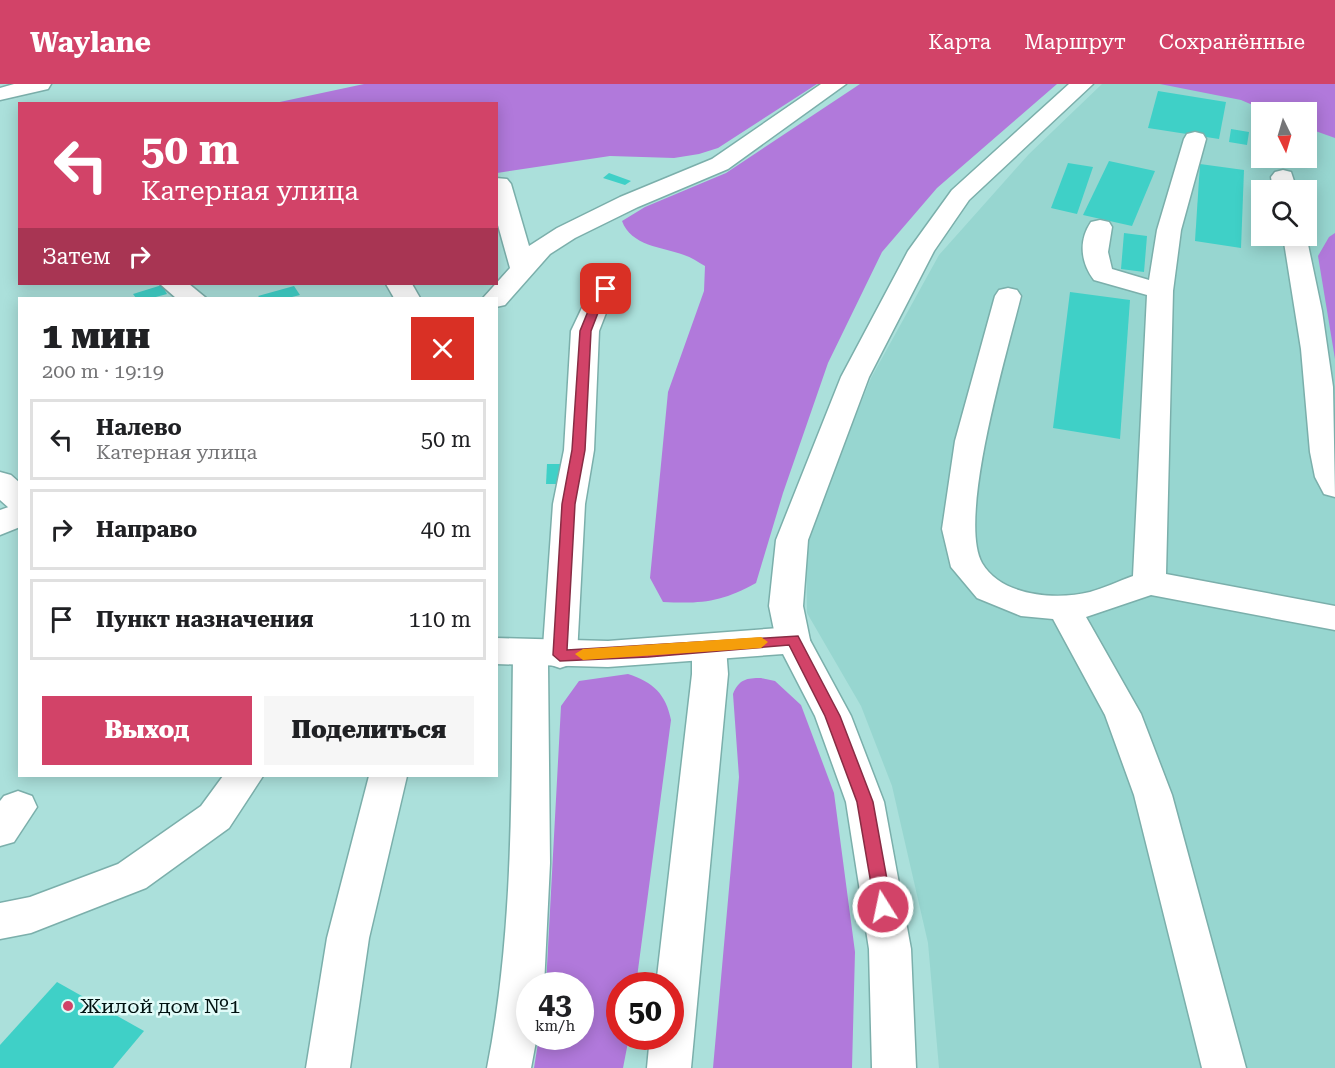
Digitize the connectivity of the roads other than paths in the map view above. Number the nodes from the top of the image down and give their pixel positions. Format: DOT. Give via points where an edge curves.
graph roads {
  1 [pos="40,84"];
  2 [pos="835,84"];
  3 [pos="1082,84"];
  4 [pos="0,94"];
  5 [pos="1195,139"];
  6 [pos="499,184"];
  7 [pos="1100,227"];
  8 [pos="1297,246"];
  9 [pos="523,268"];
  10 [pos="174,285"];
  11 [pos="606,289"];
  12 [pos="1160,291"];
  13 [pos="1008,296"];
  14 [pos="192,297"];
  15 [pos="498,297"];
  16 [pos="0,482"];
  17 [pos="1335,487"];
  18 [pos="18,499"];
  19 [pos="18,514"];
  20 [pos="0,524"];
  21 [pos="1149,584"];
  22 [pos="1064,608"];
  23 [pos="1335,618"];
  24 [pos="793,640"];
  25 [pos="709,646"];
  26 [pos="529,654"];
  27 [pos="243,777"];
  28 [pos="388,777"];
  29 [pos="0,921"];
  30 [pos="328,1068"];
  31 [pos="509,1068"];
  32 [pos="669,1068"];
  33 [pos="894,1068"];
  34 [pos="1224,1068"];
  1 -- 4 [label="main road"];
  2 -- 9 [label="main road" via="720,164 566,233 541,249"];
  3 -- 24 [label="main road" via="960,195 921,251 855,377 792,540 786,606"];
  5 -- 12 [label="main road" via="1169,230"];
  6 -- 9 [label="main road"];
  7 -- 12 [label="main road" via="1094,254 1103,275"];
  8 -- 17 [label="main road" via="1307,294 1324,439"];
  9 -- 15 [label="main road"];
  10 -- 14 [label="main road"];
  11 -- 26 [label="main road" via="585,331 579,450 569,504"];
  12 -- 21 [label="main road"];
  13 -- 22 [label="main road" via="970,441 958,529 967,567 989,590 1021,604"];
  16 -- 18 [label="main road"];
  19 -- 20 [label="main road"];
  21 -- 22 [label="main road" via="1094,603"];
  21 -- 23 [label="main road"];
  22 -- 34 [label="main road" via="1123,714 1153,795"];
  24 -- 25 [label="main road"];
  24 -- 33 [label="main road" via="833,716 865,802 890,949"];
  25 -- 26 [label="main road"];
  25 -- 32 [label="main road" via="710,674"];
  26 -- 31 [label="main road" via="528,924 520,1018"];
  27 -- 29 [label="main road" via="215,817 132,876 31,915"];
  28 -- 30 [label="main road" via="348,938"];
}
